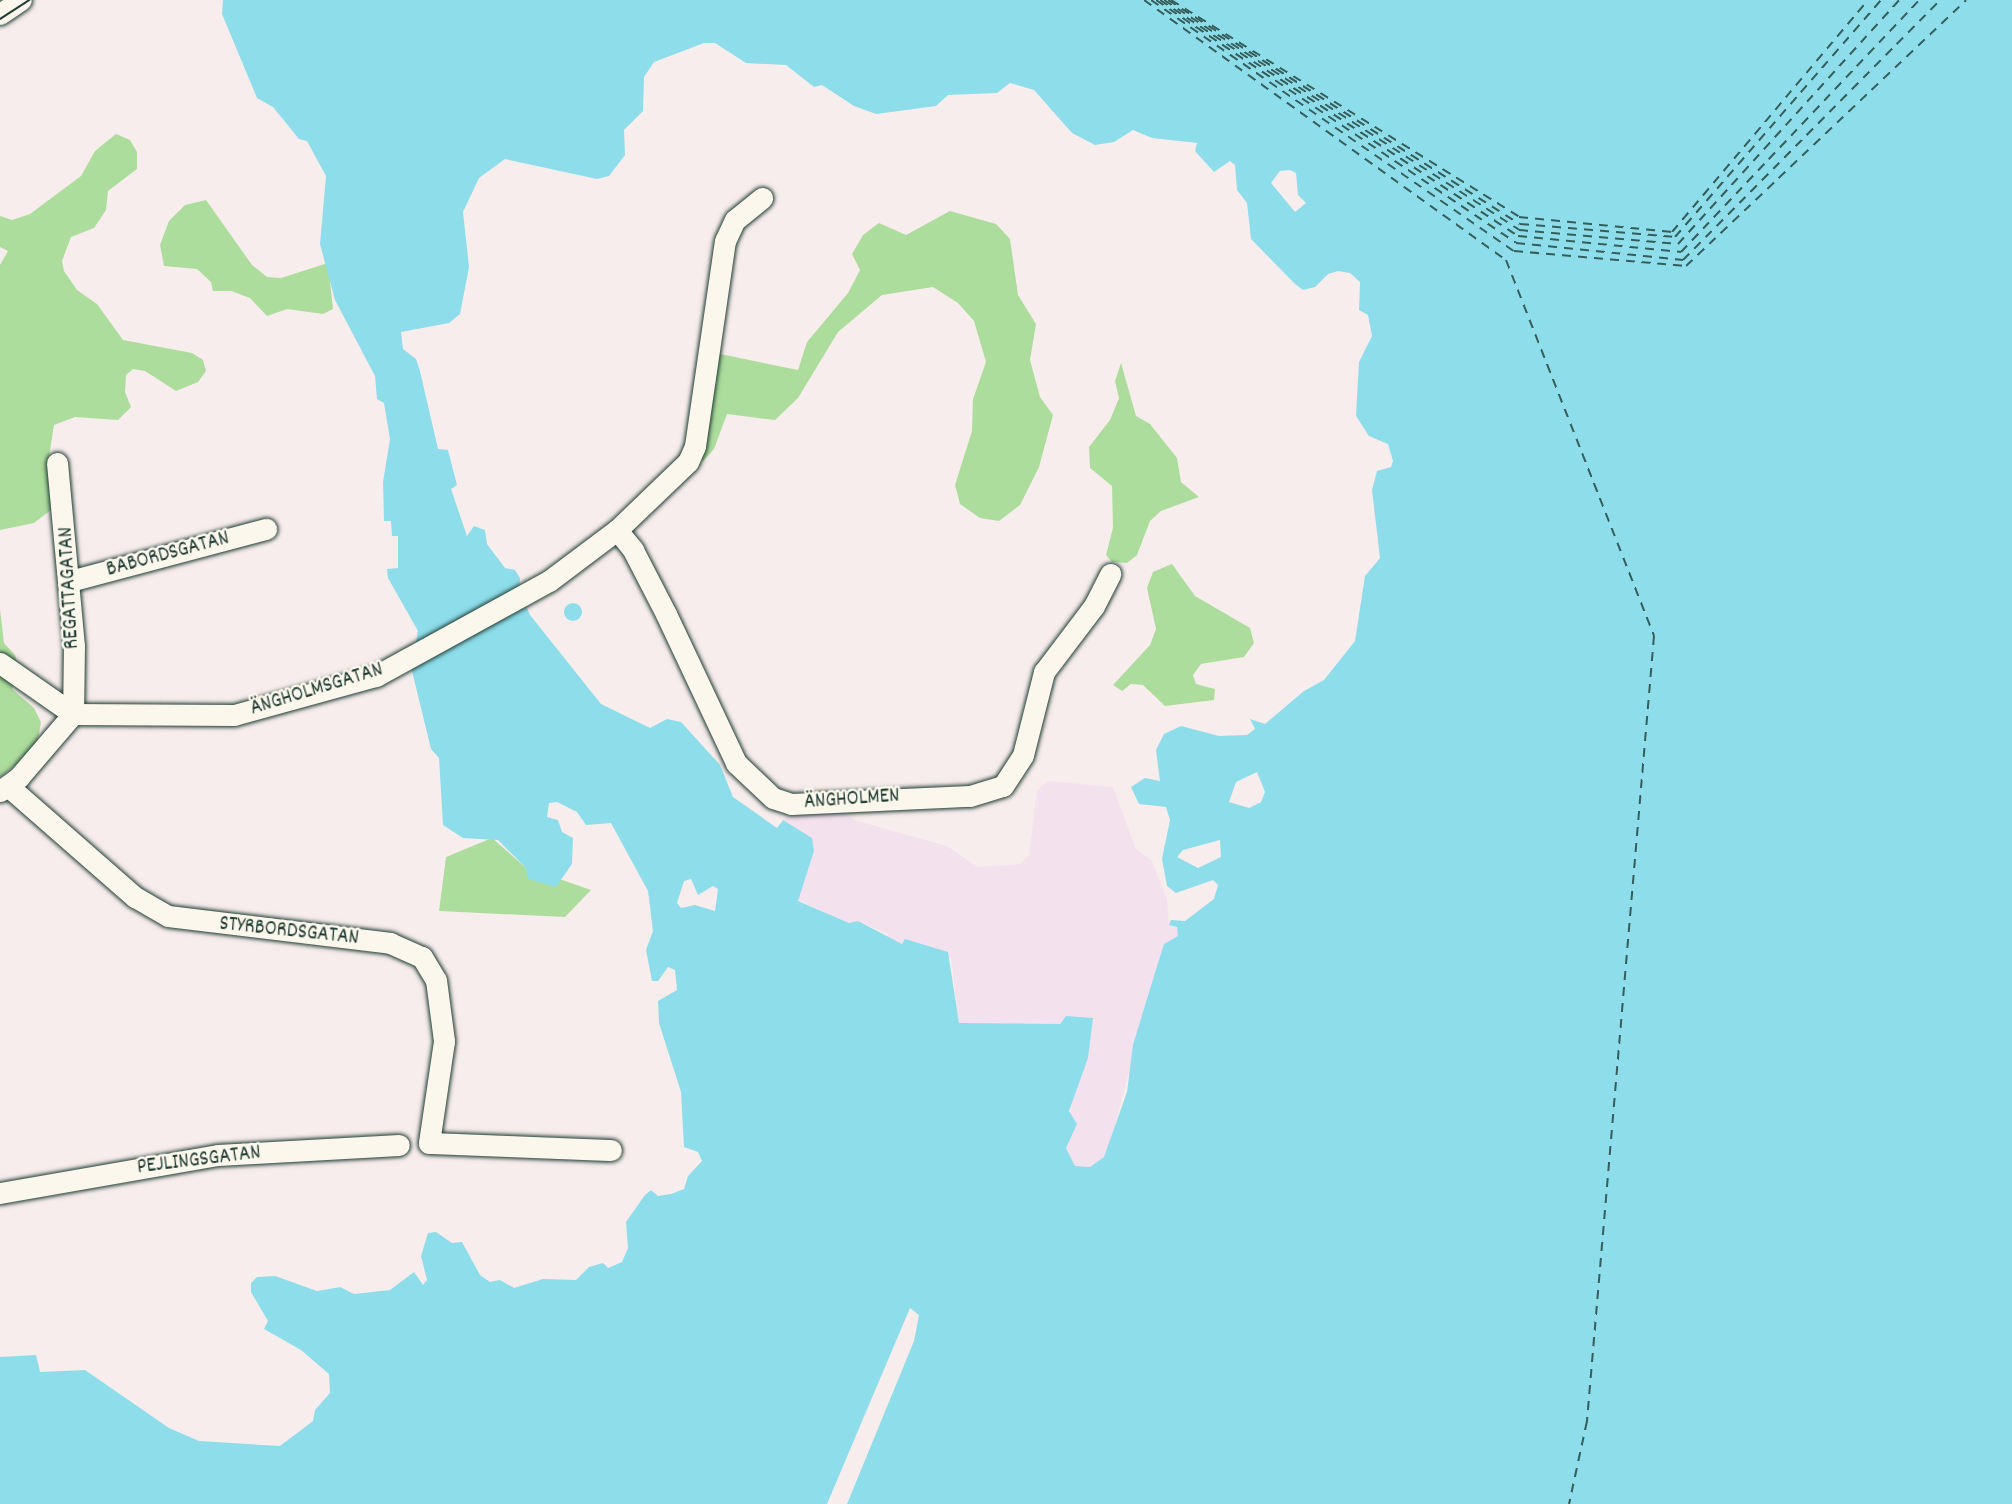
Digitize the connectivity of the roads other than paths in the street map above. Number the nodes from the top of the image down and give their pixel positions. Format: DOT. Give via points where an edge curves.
graph roads {
  1 [pos="21,0"];
  2 [pos="0,14"];
  3 [pos="762,198"];
  4 [pos="57,463"];
  5 [pos="266,529"];
  6 [pos="617,530"];
  7 [pos="1110,574"];
  8 [pos="70,581"];
  9 [pos="0,663"];
  10 [pos="73,714"];
  11 [pos="4,789"];
  12 [pos="399,1145"];
  13 [pos="611,1150"];
  14 [pos="0,1193"];
  1 -- 2 [label="street"];
  3 -- 6 [label="street" via="734,220 725,241 695,446 688,462"];
  4 -- 8 [label="street, REGATTAGATAN"];
  5 -- 8 [label="street, BABORDSGATAN"];
  6 -- 7 [label="street, ÄNGHOLMEN" via="661,603 736,763 773,798 791,804 970,796 1003,786 1023,755 1044,672 1094,606"];
  6 -- 10 [label="street, ÄNGHOLMSGATAN" via="549,581 376,676 251,712"];
  8 -- 10 [label="street, REGATTAGATAN"];
  9 -- 10 [label="street"];
  10 -- 11 [label="street"];
  11 -- 13 [label="street, STYRBORDSGATAN" via="135,897 167,916 390,943 422,957 436,981 444,1041 429,1143"];
  12 -- 14 [label="street, PEJLINGSGATAN" via="218,1155"];
}
